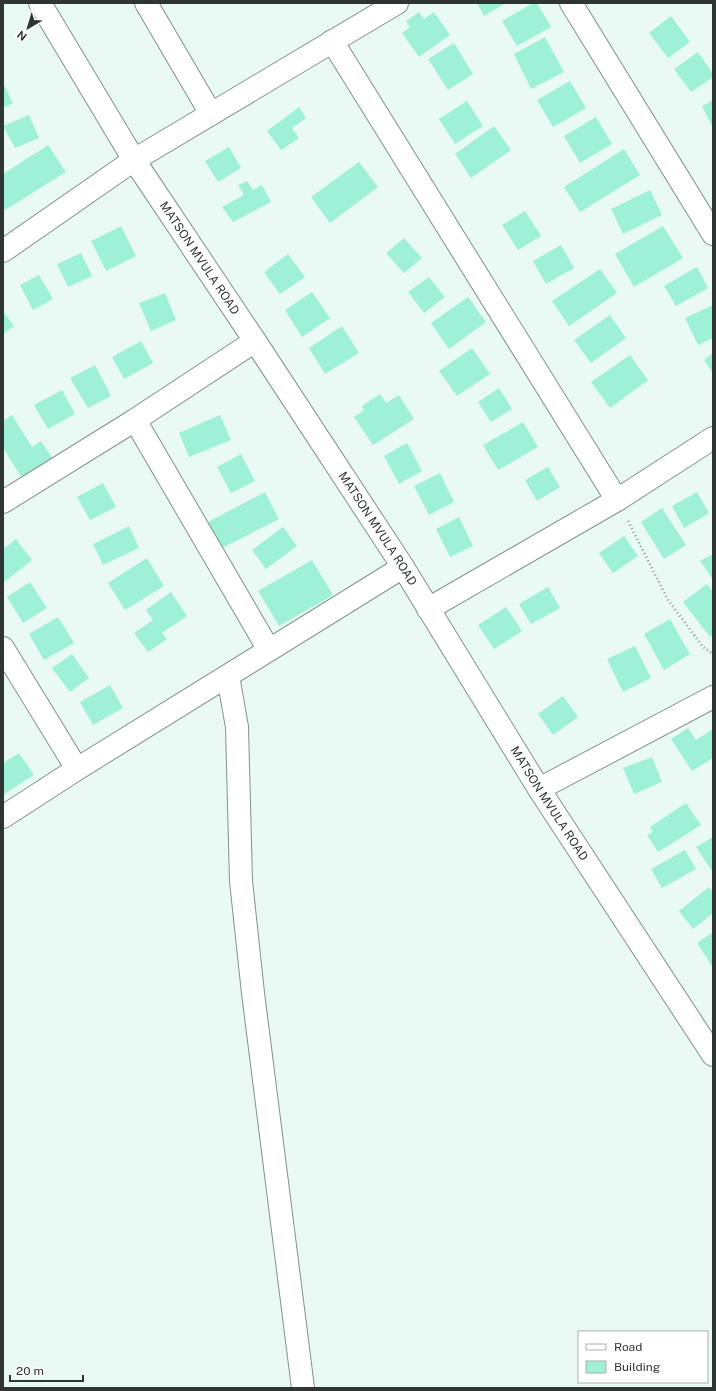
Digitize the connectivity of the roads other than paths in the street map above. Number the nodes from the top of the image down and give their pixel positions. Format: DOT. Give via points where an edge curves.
graph roads {
  1 [pos="40,3"];
  2 [pos="146,3"];
  3 [pos="397,3"];
  4 [pos="571,3"];
  5 [pos="332,41"];
  6 [pos="211,114"];
  7 [pos="134,160"];
  8 [pos="713,234"];
  9 [pos="6,243"];
  10 [pos="255,341"];
  11 [pos="135,420"];
  12 [pos="713,438"];
  13 [pos="617,500"];
  14 [pos="3,502"];
  15 [pos="403,567"];
  16 [pos="428,609"];
  17 [pos="3,648"];
  18 [pos="268,650"];
  19 [pos="228,676"];
  20 [pos="713,697"];
  21 [pos="77,769"];
  22 [pos="539,789"];
  23 [pos="3,817"];
  24 [pos="713,1055"];
  25 [pos="303,1388"];
  1 -- 7 [label="street, MATSON MVULA ROAD"];
  2 -- 6 [label="street"];
  3 -- 5 [label="street"];
  4 -- 8 [label="street"];
  5 -- 6 [label="street"];
  5 -- 13 [label="street"];
  6 -- 7 [label="street"];
  7 -- 9 [label="street"];
  7 -- 10 [label="street, MATSON MVULA ROAD"];
  10 -- 11 [label="street"];
  10 -- 15 [label="street, MATSON MVULA ROAD"];
  11 -- 14 [label="street"];
  11 -- 18 [label="street"];
  12 -- 13 [label="street"];
  13 -- 16 [label="street"];
  15 -- 16 [label="street, MATSON MVULA ROAD"];
  15 -- 18 [label="street"];
  16 -- 22 [label="street, MATSON MVULA ROAD"];
  17 -- 21 [label="street"];
  18 -- 19 [label="street"];
  19 -- 21 [label="street"];
  19 -- 25 [label="street" via="238,727 241,881"];
  20 -- 22 [label="street"];
  21 -- 23 [label="street"];
  22 -- 24 [label="street, MATSON MVULA ROAD"];
}
